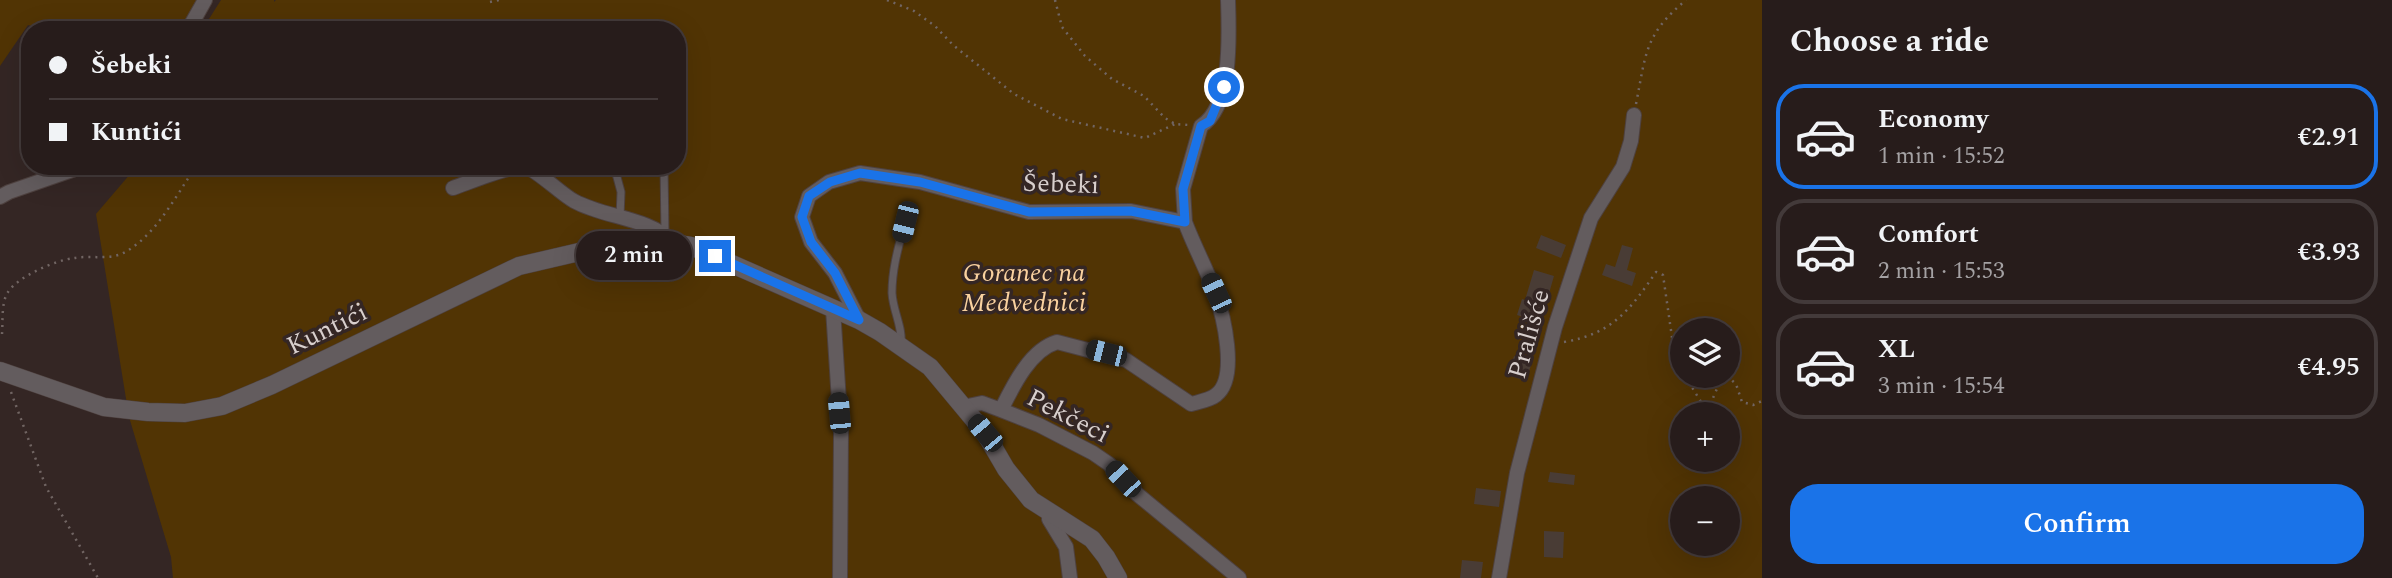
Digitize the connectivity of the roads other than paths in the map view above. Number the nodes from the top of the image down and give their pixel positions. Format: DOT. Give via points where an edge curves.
graph roads {
  1 [pos="205,0"];
  2 [pos="1228,0"];
  3 [pos="193,21"];
  4 [pos="1634,115"];
  5 [pos="58,175"];
  6 [pos="490,175"];
  7 [pos="538,175"];
  8 [pos="616,175"];
  9 [pos="665,175"];
  10 [pos="453,188"];
  11 [pos="0,197"];
  12 [pos="620,218"];
  13 [pos="905,222"];
  14 [pos="1185,222"];
  15 [pos="669,239"];
  16 [pos="833,309"];
  17 [pos="859,320"];
  18 [pos="901,347"];
  19 [pos="3,372"];
  20 [pos="963,407"];
  21 [pos="1001,410"];
  22 [pos="1051,513"];
  23 [pos="840,578"];
  24 [pos="1070,578"];
  25 [pos="1118,578"];
  26 [pos="1239,578"];
  27 [pos="1499,578"];
  1 -- 3 [label="street"];
  2 -- 14 [label="street" via="1230,54 1224,87 1210,121 1201,126 1183,189"];
  4 -- 27 [label="street, Prališće" via="1623,167 1591,218 1551,344 1517,473"];
  5 -- 11 [label="street"];
  6 -- 10 [label="street, Kuntići"];
  7 -- 12 [label="street, Kuntići" via="573,201"];
  8 -- 12 [label="lane"];
  9 -- 15 [label="lane"];
  12 -- 15 [label="street, Kuntići"];
  13 -- 18 [label="lane" via="892,294 903,332"];
  14 -- 17 [label="street, Šebeki" via="1131,211 1029,212 920,182 860,173 830,182 809,196 802,217 811,242 835,273"];
  14 -- 21 [label="street, Pekčeci" via="1216,293 1228,350 1227,379 1217,395 1191,404 1126,360 1057,342 1041,351 1021,374"];
  15 -- 16 [label="street, Kuntići"];
  15 -- 19 [label="street, Kuntići" via="592,249 519,266 222,406 185,413 104,407"];
  16 -- 17 [label="street, Kuntići"];
  16 -- 23 [label="street" via="841,432"];
  17 -- 18 [label="street, Kuntići"];
  18 -- 20 [label="street, Kuntići" via="930,367"];
  20 -- 21 [label="street, Pekčeci" via="982,403"];
  20 -- 22 [label="street, Kuntići" via="1031,500"];
  21 -- 26 [label="street, Pekčeci" via="1101,458 1136,494"];
  22 -- 24 [label="street" via="1049,519 1066,547"];
  22 -- 25 [label="street, Kuntići" via="1092,539"];
}
